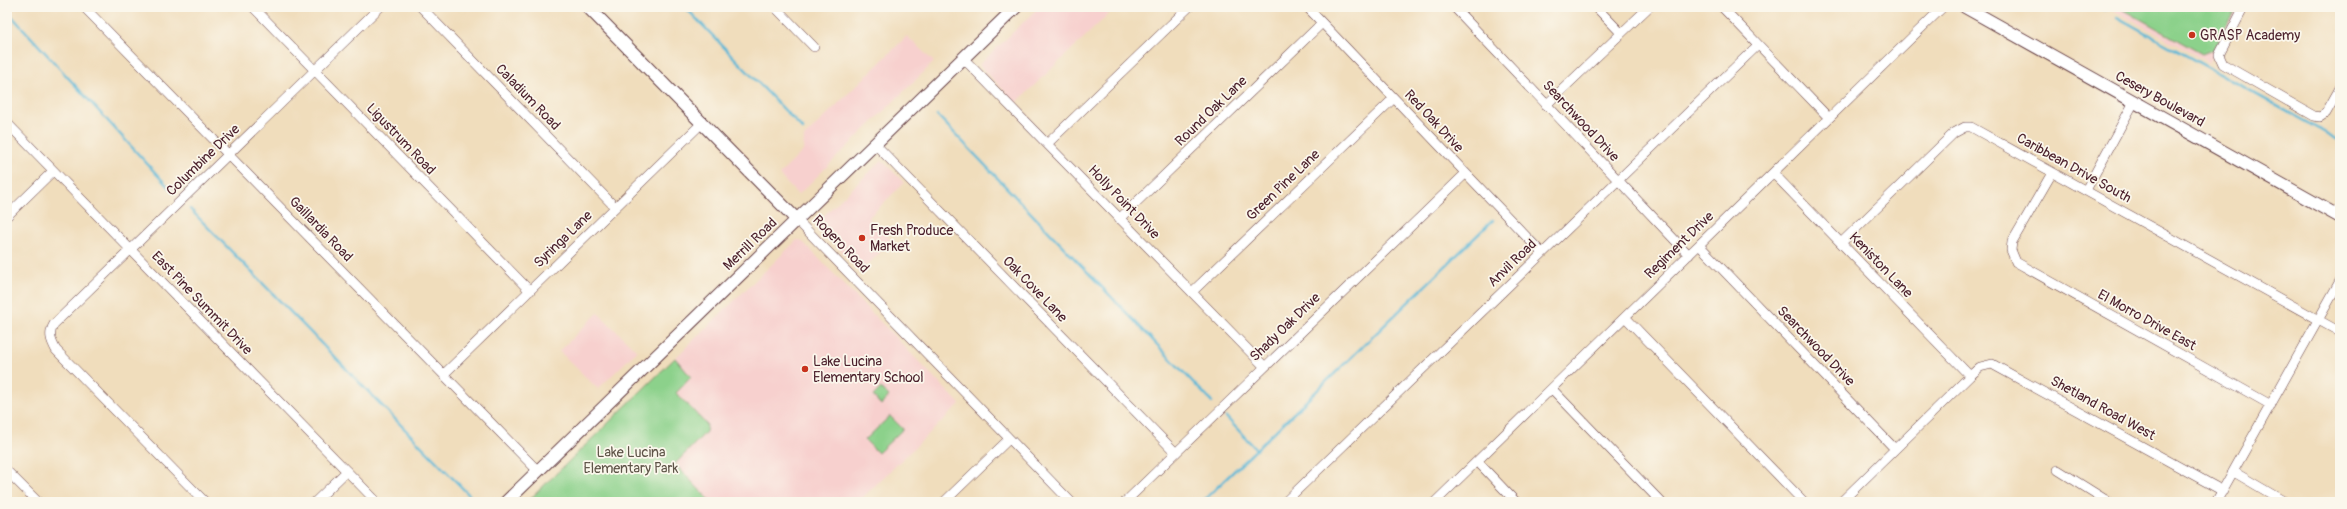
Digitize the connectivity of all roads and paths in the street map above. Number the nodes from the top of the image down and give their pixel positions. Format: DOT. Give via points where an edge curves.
graph roads {
  1 [pos="84,7"];
  2 [pos="253,7"];
  3 [pos="380,7"];
  4 [pos="421,7"];
  5 [pos="588,7"];
  6 [pos="775,7"];
  7 [pos="1016,7"];
  8 [pos="1189,7"];
  9 [pos="1307,7"];
  10 [pos="1454,7"];
  11 [pos="1596,7"];
  12 [pos="1649,7"];
  13 [pos="1722,7"];
  14 [pos="1943,7"];
  15 [pos="1965,7"];
  16 [pos="2244,7"];
  17 [pos="1322,23"];
  18 [pos="1621,33"];
  19 [pos="1758,45"];
  20 [pos="814,47"];
  21 [pos="963,58"];
  22 [pos="314,71"];
  23 [pos="2340,88"];
  24 [pos="1394,98"];
  25 [pos="2134,102"];
  26 [pos="1546,105"];
  27 [pos="1829,118"];
  28 [pos="7,124"];
  29 [pos="702,124"];
  30 [pos="875,144"];
  31 [pos="1047,144"];
  32 [pos="229,155"];
  33 [pos="54,171"];
  34 [pos="1773,173"];
  35 [pos="2052,173"];
  36 [pos="1465,174"];
  37 [pos="1618,180"];
  38 [pos="2086,190"];
  39 [pos="616,207"];
  40 [pos="7,216"];
  41 [pos="2340,217"];
  42 [pos="1119,219"];
  43 [pos="797,220"];
  44 [pos="1841,243"];
  45 [pos="1699,245"];
  46 [pos="131,249"];
  47 [pos="1542,254"];
  48 [pos="1689,255"];
  49 [pos="2340,281"];
  50 [pos="530,291"];
  51 [pos="1192,292"];
  52 [pos="1624,318"];
  53 [pos="2318,320"];
  54 [pos="2340,332"];
  55 [pos="1264,366"];
  56 [pos="444,374"];
  57 [pos="1970,376"];
  58 [pos="1552,390"];
  59 [pos="2271,405"];
  60 [pos="1009,439"];
  61 [pos="1895,449"];
  62 [pos="1176,453"];
  63 [pos="1477,461"];
  64 [pos="2058,470"];
  65 [pos="7,471"];
  66 [pos="347,471"];
  67 [pos="538,471"];
  68 [pos="2234,472"];
  69 [pos="2223,491"];
  70 [pos="2106,500"];
  71 [pos="38,502"];
  72 [pos="205,502"];
  73 [pos="315,502"];
  74 [pos="377,502"];
  75 [pos="506,502"];
  76 [pos="944,502"];
  77 [pos="1071,502"];
  78 [pos="1125,502"];
  79 [pos="1286,502"];
  80 [pos="1435,502"];
  81 [pos="1516,502"];
  82 [pos="1661,502"];
  83 [pos="1804,502"];
  84 [pos="1841,502"];
  85 [pos="2216,502"];
  86 [pos="2285,502"];
  1 -- 32 [label="street, Gaillardia Road"];
  2 -- 22 [label="street, Ligustrum Road"];
  3 -- 22 [label="street, Columbine Drive"];
  4 -- 39 [label="street, Caladium Road"];
  5 -- 29 [label="main road, Rogero Road"];
  6 -- 20 [label="street"];
  7 -- 21 [label="main road, Merrill Road"];
  8 -- 31 [label="street"];
  9 -- 17 [label="street, Red Oak Drive"];
  10 -- 26 [label="street, Searchwood Drive"];
  11 -- 18 [label="street"];
  12 -- 18 [label="street"];
  13 -- 19 [label="street"];
  14 -- 27 [label="street, Regiment Drive"];
  15 -- 25 [label="main road, Cesery Boulevard"];
  16 -- 23 [label="street" via="2219,55 2222,64 2314,116 2326,113"];
  17 -- 24 [label="street, Red Oak Drive"];
  17 -- 42 [label="street, Round Oak Lane"];
  18 -- 26 [label="street"];
  19 -- 27 [label="street"];
  19 -- 37 [label="street, Anvil Road"];
  21 -- 30 [label="main road, Merrill Road"];
  21 -- 31 [label="street, Holly Point Drive"];
  22 -- 32 [label="street, Columbine Drive"];
  22 -- 50 [label="street, Ligustrum Road"];
  24 -- 36 [label="street, Red Oak Drive"];
  24 -- 51 [label="street, Green Pine Lane"];
  25 -- 38 [label="street"];
  25 -- 41 [label="main road, Cesery Boulevard"];
  26 -- 37 [label="street, Searchwood Drive"];
  27 -- 34 [label="street, Regiment Drive"];
  28 -- 33 [label="street, East Pine Summit Drive"];
  29 -- 39 [label="street, Syringa Lane"];
  29 -- 43 [label="main road, Rogero Road"];
  30 -- 43 [label="main road, Merrill Road"];
  30 -- 62 [label="street, Oak Cove Lane"];
  31 -- 42 [label="street, Holly Point Drive"];
  32 -- 46 [label="street, Columbine Drive"];
  32 -- 56 [label="street, Gaillardia Road"];
  33 -- 40 [label="street"];
  33 -- 46 [label="street, East Pine Summit Drive"];
  34 -- 44 [label="street, Keniston Lane"];
  34 -- 45 [label="street, Regiment Drive"];
  35 -- 38 [label="street, Caribbean Drive South"];
  35 -- 44 [label="street, Caribbean Drive South" via="1977,129 1965,127 1954,133"];
  35 -- 59 [label="street, El Morro Drive East" via="2012,242 2012,256 2022,266"];
  36 -- 47 [label="street, Red Oak Drive"];
  36 -- 55 [label="street, Shady Oak Drive"];
  37 -- 47 [label="street, Anvil Road"];
  37 -- 48 [label="street, Searchwood Drive"];
  38 -- 53 [label="street, Caribbean Drive South"];
  39 -- 50 [label="street, Syringa Lane"];
  42 -- 51 [label="street, Holly Point Drive"];
  43 -- 60 [label="street, Rogero Road"];
  43 -- 67 [label="main road, Merrill Road"];
  44 -- 57 [label="street, Keniston Lane"];
  45 -- 48 [label="street, Regiment Drive"];
  45 -- 61 [label="street, Searchwood Drive"];
  46 -- 66 [label="street, East Pine Summit Drive"];
  46 -- 72 [label="street, Columbine Drive" via="54,324 50,336 56,350"];
  47 -- 79 [label="street, Anvil Road"];
  48 -- 52 [label="street, Regiment Drive"];
  49 -- 53 [label="street"];
  50 -- 56 [label="street, Syringa Lane"];
  51 -- 55 [label="street, Holly Point Drive"];
  52 -- 58 [label="street, Regiment Drive"];
  52 -- 83 [label="street"];
  53 -- 54 [label="street, Caribbean Drive South"];
  53 -- 59 [label="street"];
  55 -- 62 [label="street, Shady Oak Drive"];
  56 -- 67 [label="street, Gaillardia Road"];
  57 -- 61 [label="street, Shetland Road West"];
  57 -- 69 [label="street, Shetland Road West" via="1980,367 1997,365"];
  58 -- 63 [label="street, Regiment Drive"];
  58 -- 82 [label="street"];
  59 -- 68 [label="street"];
  60 -- 76 [label="street"];
  60 -- 77 [label="street, Rogero Road"];
  61 -- 84 [label="street, Shetland Road West"];
  62 -- 78 [label="street, Shady Oak Drive"];
  63 -- 80 [label="street, Regiment Drive"];
  63 -- 81 [label="street"];
  64 -- 70 [label="street"];
  65 -- 71 [label="street"];
  66 -- 73 [label="street"];
  66 -- 74 [label="street, East Pine Summit Drive"];
  67 -- 75 [label="main road, Merrill Road"];
  68 -- 69 [label="street"];
  68 -- 86 [label="street"];
  69 -- 85 [label="street"];
}
